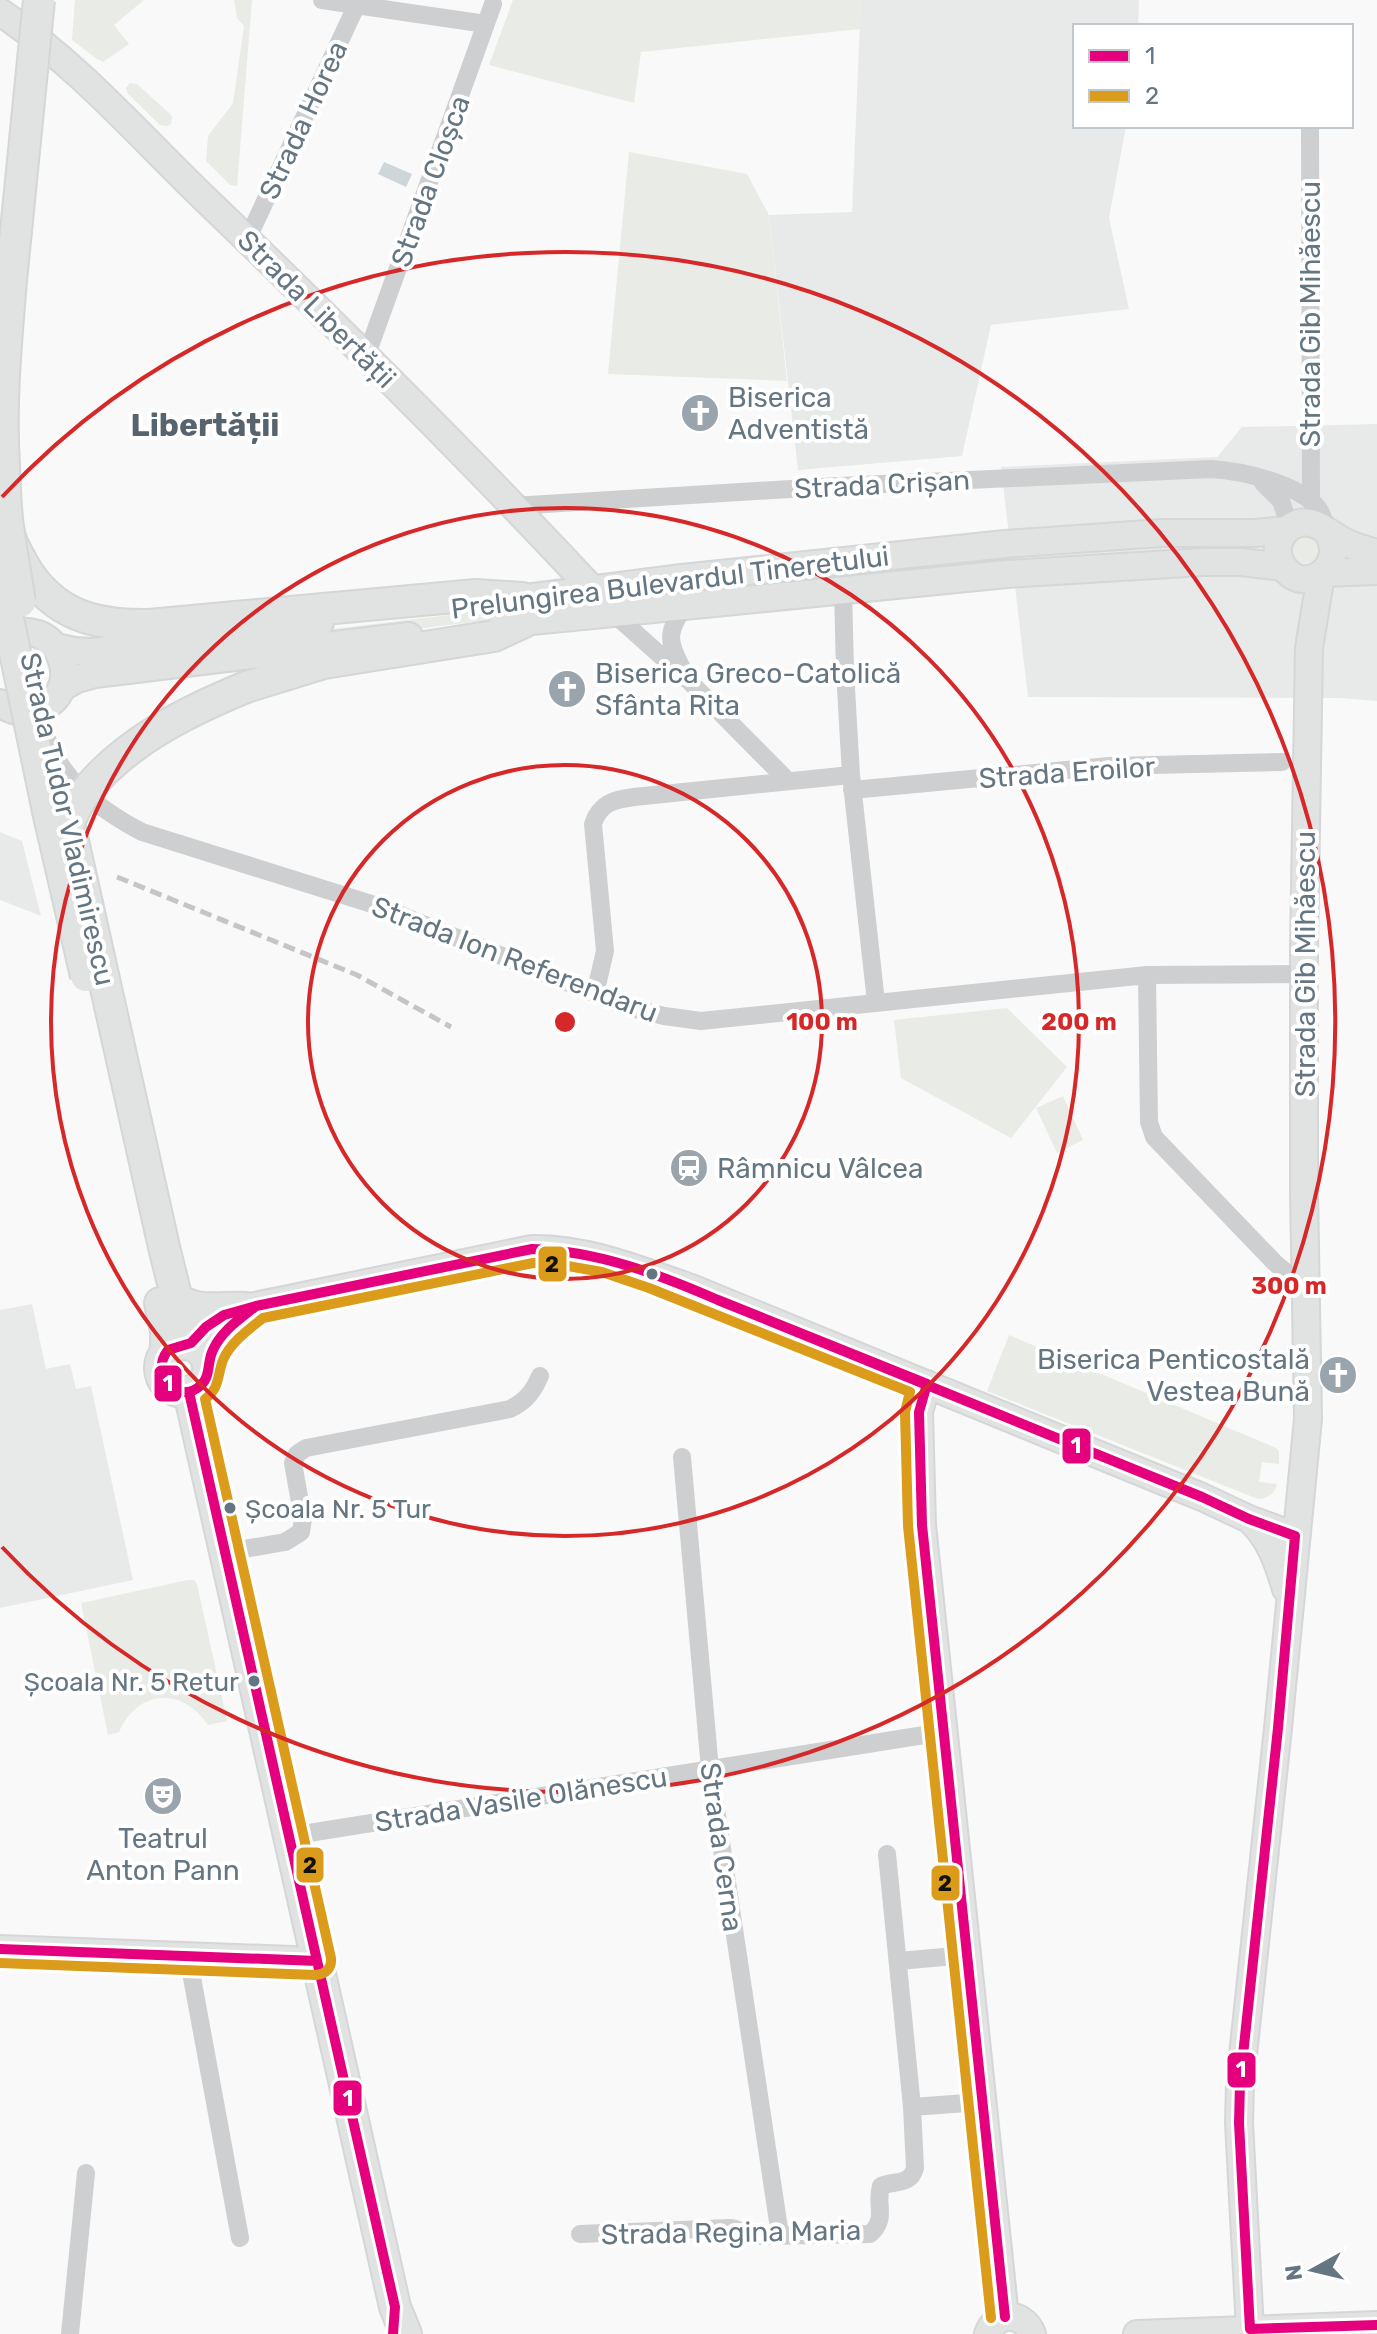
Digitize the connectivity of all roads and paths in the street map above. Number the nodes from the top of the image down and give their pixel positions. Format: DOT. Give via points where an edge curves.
graph roads {
  1 [pos="23,0"];
  2 [pos="39,0"];
  3 [pos="322,0"];
  4 [pos="358,2"];
  5 [pos="493,4"];
  6 [pos="0,12"];
  7 [pos="486,24"];
  8 [pos="1310,128"];
  9 [pos="0,237"];
  10 [pos="247,240"];
  11 [pos="366,357"];
  12 [pos="1250,476"];
  13 [pos="1311,502"];
  14 [pos="513,506"];
  15 [pos="1288,529"];
  16 [pos="1328,533"];
  17 [pos="9,535"];
  18 [pos="1377,553"];
  19 [pos="568,564"];
  20 [pos="1286,570"];
  21 [pos="1377,571"];
  22 [pos="1322,574"];
  23 [pos="0,580"];
  24 [pos="592,589"];
  25 [pos="843,590"];
  26 [pos="0,591"];
  27 [pos="530,605"];
  28 [pos="685,606"];
  29 [pos="613,613"];
  30 [pos="0,640"];
  31 [pos="48,641"];
  32 [pos="1309,648"];
  33 [pos="689,681"];
  34 [pos="61,688"];
  35 [pos="2,706"];
  36 [pos="39,709"];
  37 [pos="1282,762"];
  38 [pos="788,781"];
  39 [pos="852,783"];
  40 [pos="69,823"];
  41 [pos="1304,974"];
  42 [pos="1147,975"];
  43 [pos="595,994"];
  44 [pos="876,1002"];
  45 [pos="146,1205"];
  46 [pos="1305,1280"];
  47 [pos="177,1298"];
  48 [pos="251,1306"];
  49 [pos="188,1351"];
  50 [pos="540,1376"];
  51 [pos="927,1384"];
  52 [pos="189,1392"];
  53 [pos="682,1457"];
  54 [pos="1301,1489"];
  55 [pos="1249,1519"];
  56 [pos="1295,1536"];
  57 [pos="226,1552"];
  58 [pos="1289,1603"];
  59 [pos="943,1732"];
  60 [pos="710,1769"];
  61 [pos="290,1836"];
  62 [pos="887,1854"];
  63 [pos="0,1949"];
  64 [pos="966,1955"];
  65 [pos="188,1956"];
  66 [pos="317,1961"];
  67 [pos="899,1961"];
  68 [pos="981,2102"];
  69 [pos="912,2107"];
  70 [pos="86,2173"];
  71 [pos="580,2234"];
  72 [pos="780,2235"];
  73 [pos="240,2238"];
  74 [pos="398,2325"];
  75 [pos="996,2325"];
  76 [pos="1377,2325"];
  77 [pos="1250,2329"];
  78 [pos="70,2334"];
  79 [pos="1032,2334"];
  80 [pos="1137,2334"];
  1 -- 9 [label="main road"];
  2 -- 17 [label="main road, Strada Tudor Vladimirescu, bridge" via="5,354 2,428"];
  3 -- 4 [label="street"];
  4 -- 7 [label="street"];
  4 -- 10 [label="street, Strada Horea"];
  5 -- 7 [label="street, Strada Cloșca"];
  6 -- 10 [label="main road, Strada Libertății" via="104,99"];
  7 -- 11 [label="street, Strada Cloșca"];
  8 -- 13 [label="street, Strada Gib Mihăescu"];
  10 -- 11 [label="main road, Strada Libertății"];
  11 -- 14 [label="main road, Strada Libertății"];
  12 -- 13 [label="street, Strada Crișan" via="1279,484"];
  12 -- 14 [label="street, Strada Crișan" via="1211,469"];
  12 -- 15 [label="street, Strada Crișan" via="1276,493 1285,507"];
  13 -- 16 [label="street"];
  14 -- 19 [label="main road, Strada Libertății"];
  15 -- 16 [label="main road" via="1309,522"];
  15 -- 20 [label="main road" via="1278,548"];
  15 -- 24 [label="main road, Prelungirea Bulevardul Tineretului" via="1005,544"];
  16 -- 18 [label="main road"];
  16 -- 22 [label="main road" via="1334,554"];
  17 -- 27 [label="main road" via="45,595 62,607 110,624 149,625 476,595"];
  17 -- 40 [label="main road, Strada Tudor Vladimirescu, bridge"];
  19 -- 24 [label="main road, Strada Libertății"];
  19 -- 27 [label="main road" via="562,583"];
  20 -- 22 [label="main road" via="1305,579"];
  20 -- 25 [label="main road, Prelungirea Bulevardul Tineretului" via="1241,562 1180,562"];
  20 -- 32 [label="main road, Strada Gib Mihăescu" via="1304,613"];
  21 -- 22 [label="main road"];
  22 -- 32 [label="main road, Strada Gib Mihăescu"];
  23 -- 45 [label="main road, Strada Tudor Vladimirescu, bridge" via="49,816"];
  24 -- 27 [label="main road, Prelungirea Bulevardul Tineretului"];
  25 -- 28 [label="main road, Prelungirea Bulevardul Tineretului"];
  25 -- 39 [label="street"];
  26 -- 30 [label="main road"];
  26 -- 31 [label="main road"];
  27 -- 29 [label="main road, Prelungirea Bulevardul Tineretului"];
  27 -- 31 [label="main road, Prelungirea Bulevardul Tineretului" via="92,652"];
  27 -- 34 [label="main road, Prelungirea Bulevardul Tineretului" via="95,674"];
  27 -- 40 [label="main road, bridge" via="494,636 324,663 195,709 137,744 99,777 81,797"];
  28 -- 29 [label="main road, Prelungirea Bulevardul Tineretului"];
  28 -- 33 [label="street" via="673,623 670,640"];
  29 -- 33 [label="street"];
  30 -- 31 [label="main road, Prelungirea Bulevardul Tineretului" via="15,632 32,632"];
  31 -- 34 [label="main road" via="64,666"];
  32 -- 41 [label="main road, Strada Gib Mihăescu"];
  33 -- 38 [label="street"];
  34 -- 36 [label="main road, Prelungirea Bulevardul Tineretului"];
  35 -- 36 [label="main road"];
  36 -- 43 [label="street, Strada Ion Referendaru" via="47,740 64,771 133,828 378,906"];
  37 -- 39 [label="street, Strada Eroilor" via="1083,767"];
  38 -- 39 [label="street"];
  38 -- 43 [label="street" via="603,805 593,824 605,951"];
  39 -- 44 [label="street"];
  40 -- 45 [label="main road, Strada Tudor Vladimirescu"];
  41 -- 42 [label="street, Strada Ion Referendaru"];
  41 -- 46 [label="main road, Strada Gib Mihăescu"];
  42 -- 44 [label="street, Strada Ion Referendaru"];
  42 -- 46 [label="street" via="1149,1122 1154,1137 1274,1262"];
  43 -- 44 [label="street, Strada Ion Referendaru" via="628,1007 701,1021"];
  45 -- 47 [label="main road, Strada Tudor Vladimirescu"];
  45 -- 49 [label="main road, Strada Tudor Vladimirescu" via="163,1317"];
  46 -- 54 [label="main road, Strada Gib Mihăescu" via="1308,1419"];
  47 -- 48 [label="main road" via="198,1308"];
  47 -- 49 [label="main road, Strada Tudor Vladimirescu"];
  48 -- 49 [label="main road" via="225,1333"];
  48 -- 51 [label="main road" via="532,1249 576,1251 691,1288"];
  49 -- 52 [label="main road" via="209,1369 203,1384"];
  49 -- 52 [label="main road, Strada Tudor Vladimirescu" via="161,1369 172,1389"];
  50 -- 57 [label="street" via="532,1393 510,1409 306,1448 293,1463 301,1532 285,1542"];
  51 -- 55 [label="main road"];
  51 -- 59 [label="main road" via="919,1412 922,1525"];
  52 -- 57 [label="main road"];
  53 -- 60 [label="street, Strada Cerna"];
  54 -- 55 [label="main road" via="1282,1509"];
  54 -- 56 [label="main road, Strada Gib Mihăescu"];
  55 -- 56 [label="main road"];
  55 -- 58 [label="main road" via="1274,1553"];
  56 -- 58 [label="main road, Strada Gib Mihăescu"];
  57 -- 61 [label="main road"];
  58 -- 77 [label="main road, Strada Gib Mihăescu" via="1240,2083"];
  59 -- 60 [label="street, Strada Vasile Olănescu"];
  59 -- 64 [label="main road"];
  60 -- 61 [label="street, Strada Vasile Olănescu"];
  60 -- 72 [label="street, Strada Cerna"];
  61 -- 66 [label="main road"];
  62 -- 67 [label="street, Strada Regina Maria"];
  63 -- 65 [label="main road"];
  64 -- 67 [label="street"];
  64 -- 68 [label="main road"];
  65 -- 66 [label="main road"];
  65 -- 73 [label="street"];
  66 -- 74 [label="main road"];
  67 -- 69 [label="street, Strada Regina Maria"];
  68 -- 69 [label="street"];
  68 -- 75 [label="main road"];
  69 -- 72 [label="street, Strada Regina Maria" via="913,2177 881,2186 877,2228 870,2234"];
  70 -- 78 [label="street"];
  71 -- 72 [label="street, Strada Regina Maria" via="730,2228 755,2236"];
  75 -- 79 [label="main road" via="1019,2318"];
  76 -- 77 [label="main road"];
  77 -- 80 [label="main road"];
}
